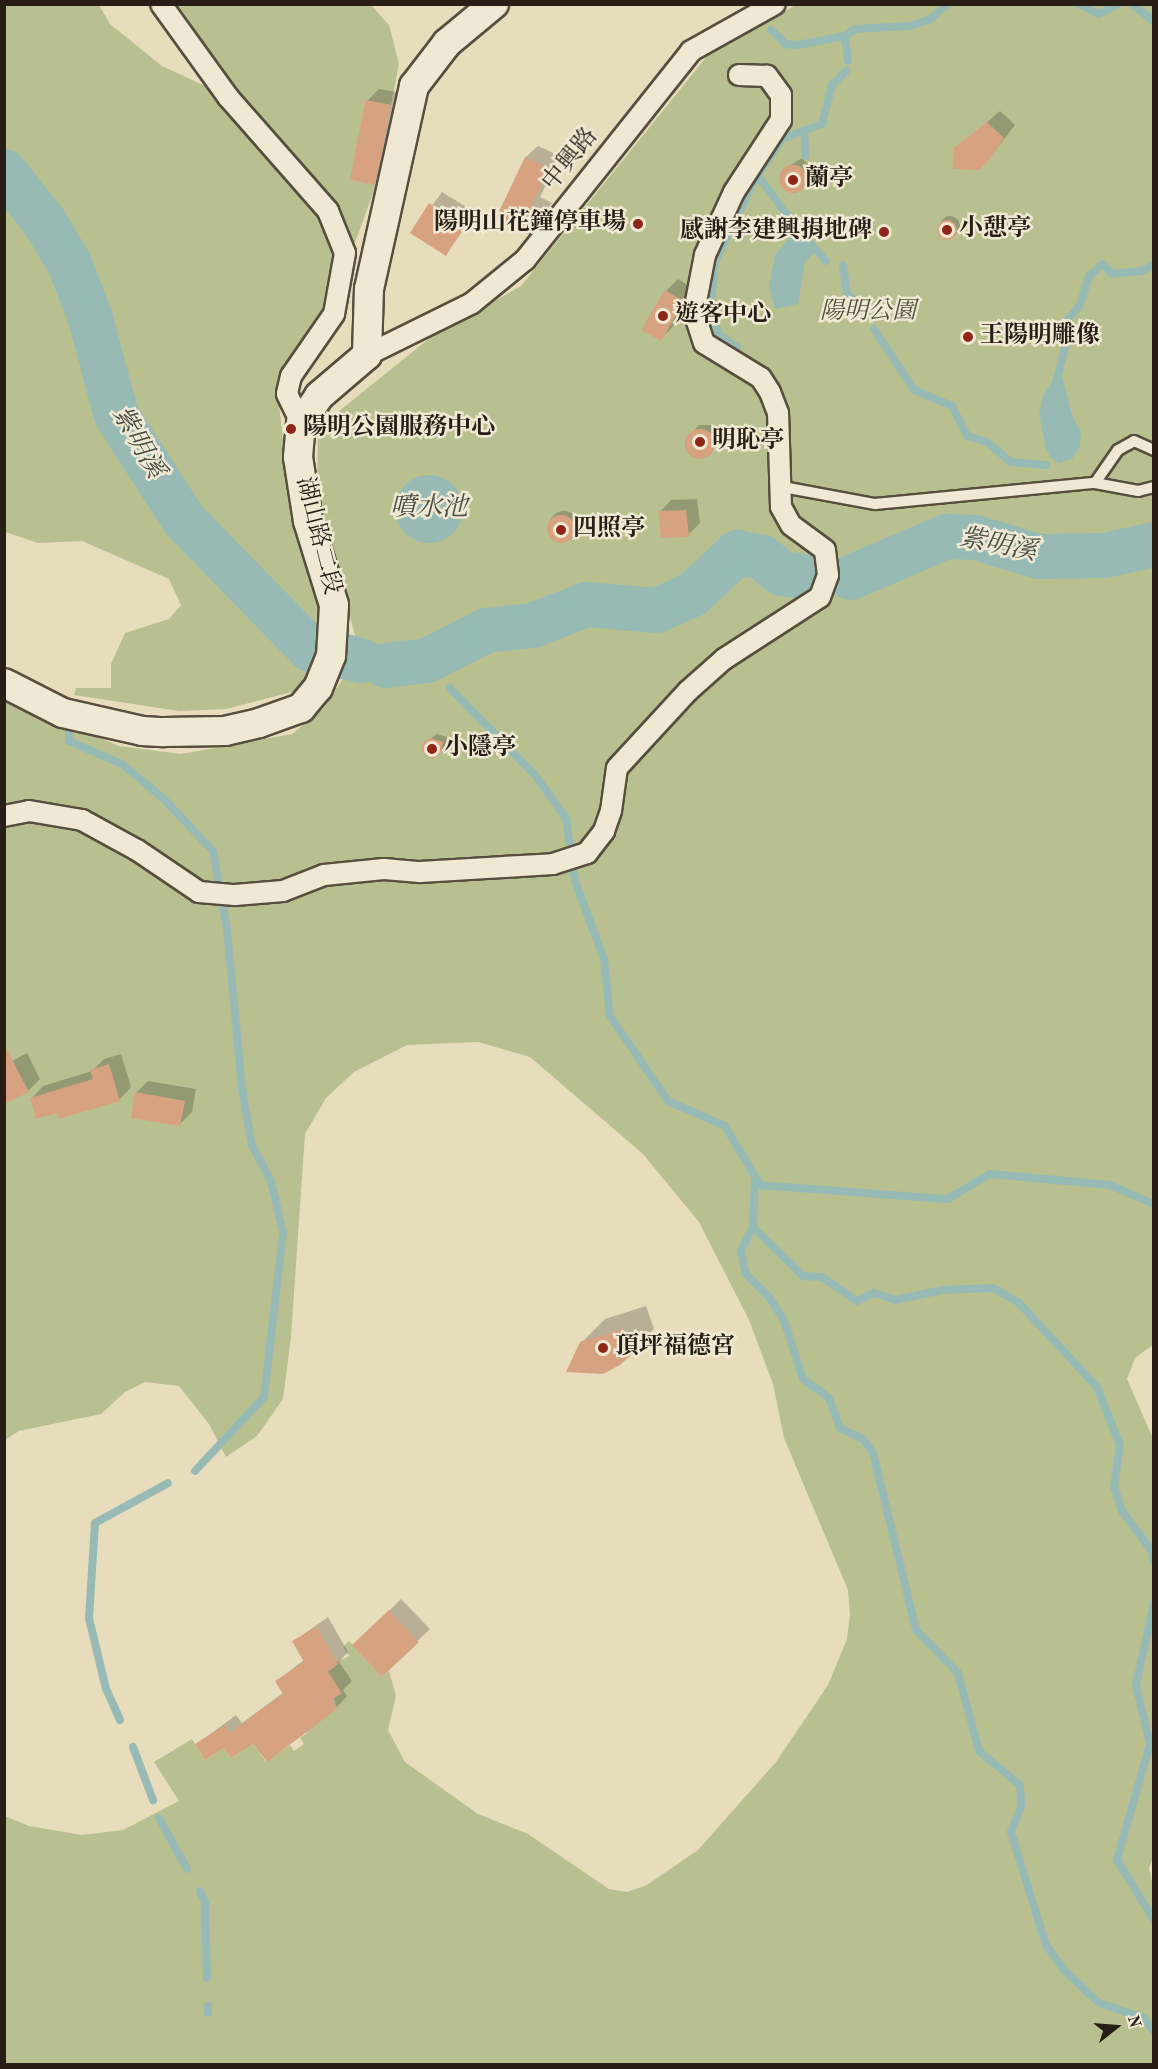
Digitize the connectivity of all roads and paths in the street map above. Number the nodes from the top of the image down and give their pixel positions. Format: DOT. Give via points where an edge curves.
graph roads {
  1 [pos="161,4"];
  2 [pos="494,4"];
  3 [pos="776,4"];
  4 [pos="739,75"];
  5 [pos="367,355"];
  6 [pos="301,423"];
  7 [pos="1154,450"];
  8 [pos="1095,483"];
  9 [pos="783,487"];
  10 [pos="1154,487"];
  11 [pos="4,684"];
  12 [pos="4,816"];
  1 -- 6 [label="street" via="228,97 328,211 345,253 334,315 291,376 287,394"];
  2 -- 5 [label="street" via="447,42 414,86 369,289"];
  3 -- 5 [label="street, 中興路" via="691,51 525,260 472,303"];
  4 -- 9 [label="street" via="767,76 781,95 781,120 734,192 705,255 694,312 704,342 761,378 770,392 777,413"];
  5 -- 6 [label="street, 湖山路二段" via="319,396"];
  6 -- 11 [label="street, 湖山路二段" via="298,457 308,521 334,605 327,674 301,708 225,731 142,731 63,713"];
  7 -- 8 [label="lane" via="1134,441 1118,450"];
  8 -- 9 [label="lane" via="875,504"];
  8 -- 10 [label="lane" via="1138,490"];
  9 -- 12 [label="street" via="781,507 791,525 825,550 828,575 820,597 724,659 688,691 617,768 611,811 603,831 586,853 553,864 420,872 384,869 324,875 283,891 235,895 199,892 137,850 82,820 29,811"];
}
